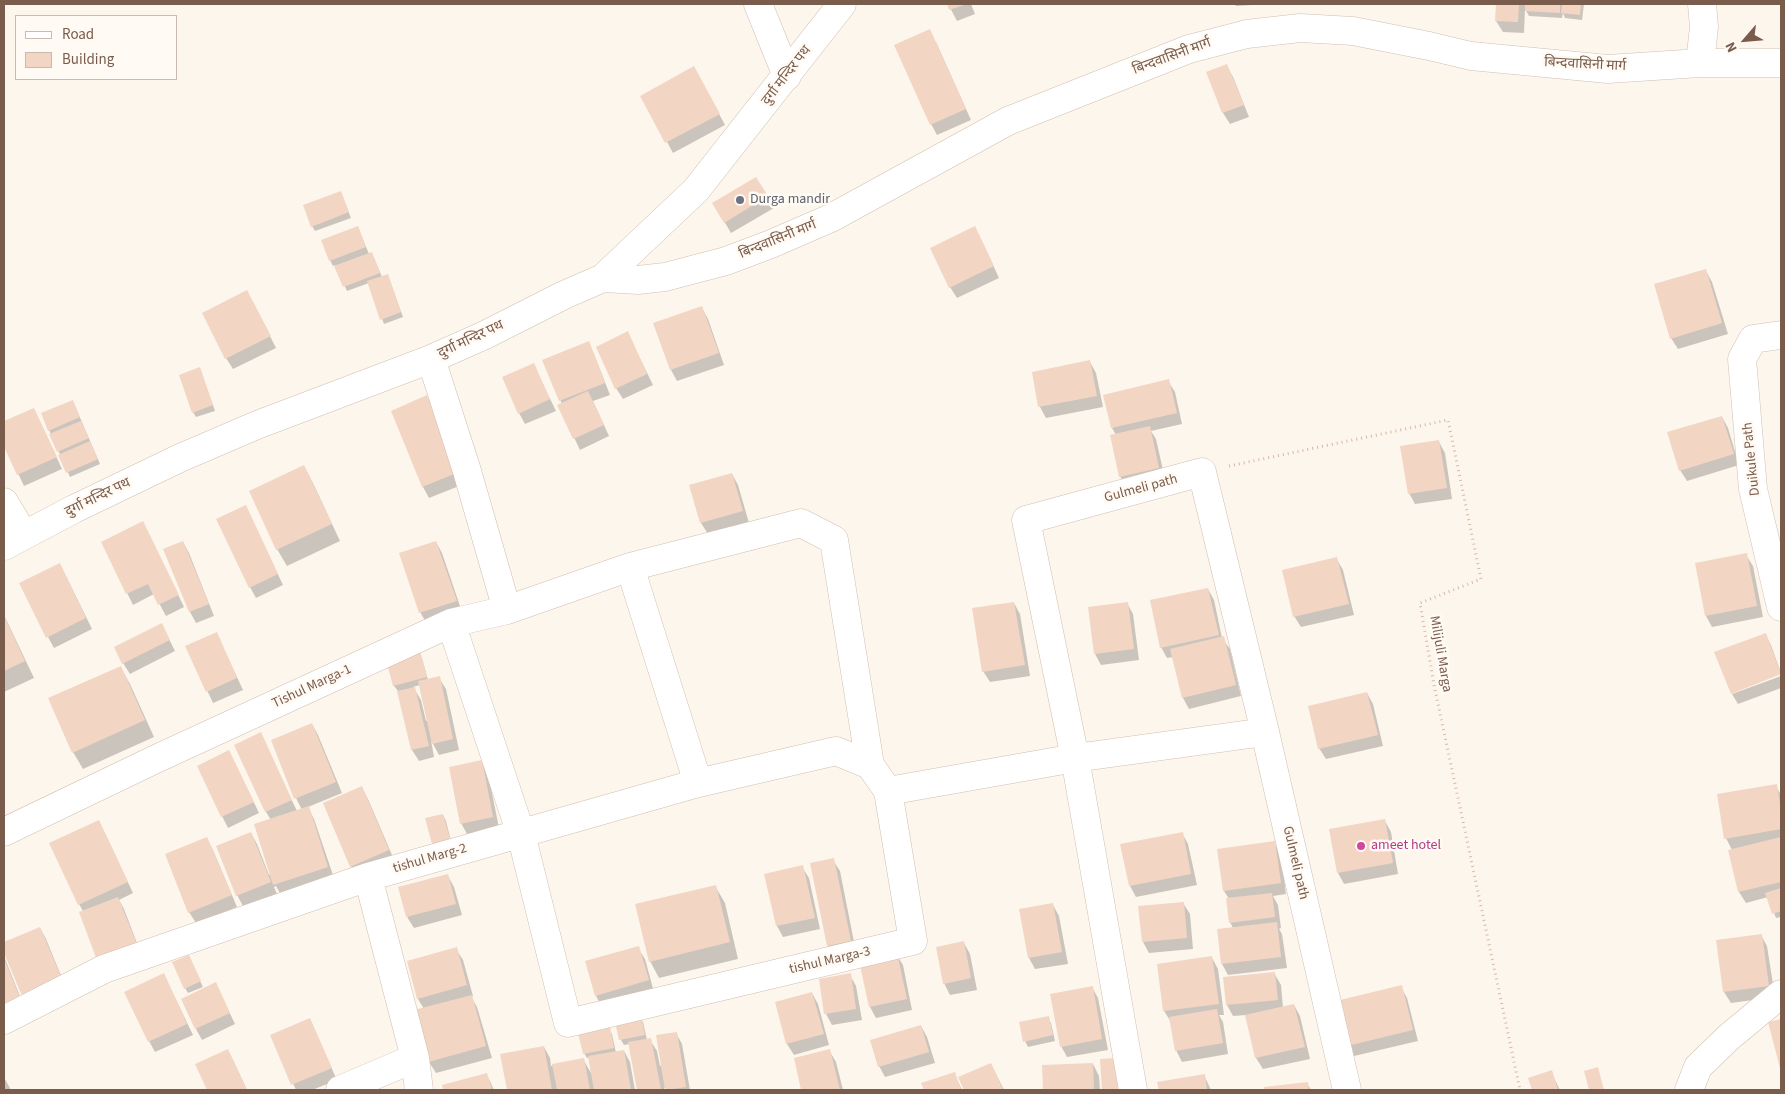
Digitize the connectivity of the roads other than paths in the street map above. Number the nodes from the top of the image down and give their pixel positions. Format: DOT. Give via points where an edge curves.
graph roads {
  1 [pos="758,4"];
  2 [pos="842,4"];
  3 [pos="1702,4"];
  4 [pos="1700,63"];
  5 [pos="1781,63"];
  6 [pos="787,76"];
  7 [pos="603,278"];
  8 [pos="1781,334"];
  9 [pos="431,359"];
  10 [pos="4,502"];
  11 [pos="14,541"];
  12 [pos="630,567"];
  13 [pos="1781,607"];
  14 [pos="507,610"];
  15 [pos="450,623"];
  16 [pos="1265,732"];
  17 [pos="1075,758"];
  18 [pos="870,765"];
  19 [pos="698,783"];
  20 [pos="888,791"];
  21 [pos="4,832"];
  22 [pos="521,834"];
  23 [pos="368,876"];
  24 [pos="1781,994"];
  25 [pos="4,1020"];
  26 [pos="415,1058"];
  27 [pos="340,1090"];
  28 [pos="419,1090"];
  29 [pos="1133,1090"];
  30 [pos="1347,1090"];
  31 [pos="1689,1090"];
  1 -- 6 [label="street"];
  2 -- 6 [label="street, दुर्गा मन्दिर पथ"];
  3 -- 4 [label="street" via="1704,27"];
  4 -- 5 [label="street, बिन्दवासिनी मार्ग"];
  4 -- 7 [label="street, बिन्दवासिनी मार्ग" via="1608,69 1471,56 1353,31 1300,28 1246,34 1189,49 1008,122 831,218 771,244 726,261 665,277 638,280"];
  6 -- 7 [label="street, दुर्गा मन्दिर पथ" via="696,190"];
  7 -- 9 [label="street, दुर्गा मन्दिर पथ"];
  8 -- 13 [label="street, Duikule Path" via="1753,339 1742,359 1753,489"];
  9 -- 11 [label="street, दुर्गा मन्दिर पथ" via="180,458"];
  9 -- 14 [label="street"];
  10 -- 11 [label="street"];
  12 -- 14 [label="street, Tishul Marga-1"];
  12 -- 18 [label="street, Tishul Marga-1" via="801,523 834,540"];
  12 -- 19 [label="street"];
  14 -- 15 [label="street, Tishul Marga-1"];
  15 -- 21 [label="street, Tishul Marga-1"];
  15 -- 22 [label="street"];
  16 -- 17 [label="street"];
  16 -- 17 [label="street, Gulmeli path" via="1202,472 1026,520"];
  16 -- 30 [label="street, Gulmeli path"];
  17 -- 20 [label="street"];
  17 -- 29 [label="street, Gulmeli path"];
  18 -- 19 [label="street, tishul Marg-2" via="836,751"];
  18 -- 20 [label="street, tishul Marga-3"];
  19 -- 22 [label="street, tishul Marg-2"];
  20 -- 22 [label="street, tishul Marga-3" via="913,942 568,1023"];
  22 -- 23 [label="street, tishul Marg-2"];
  23 -- 25 [label="street, tishul Marg-2" via="104,969"];
  23 -- 26 [label="street"];
  24 -- 31 [label="street" via="1698,1067"];
  26 -- 27 [label="street"];
  26 -- 28 [label="street"];
}
